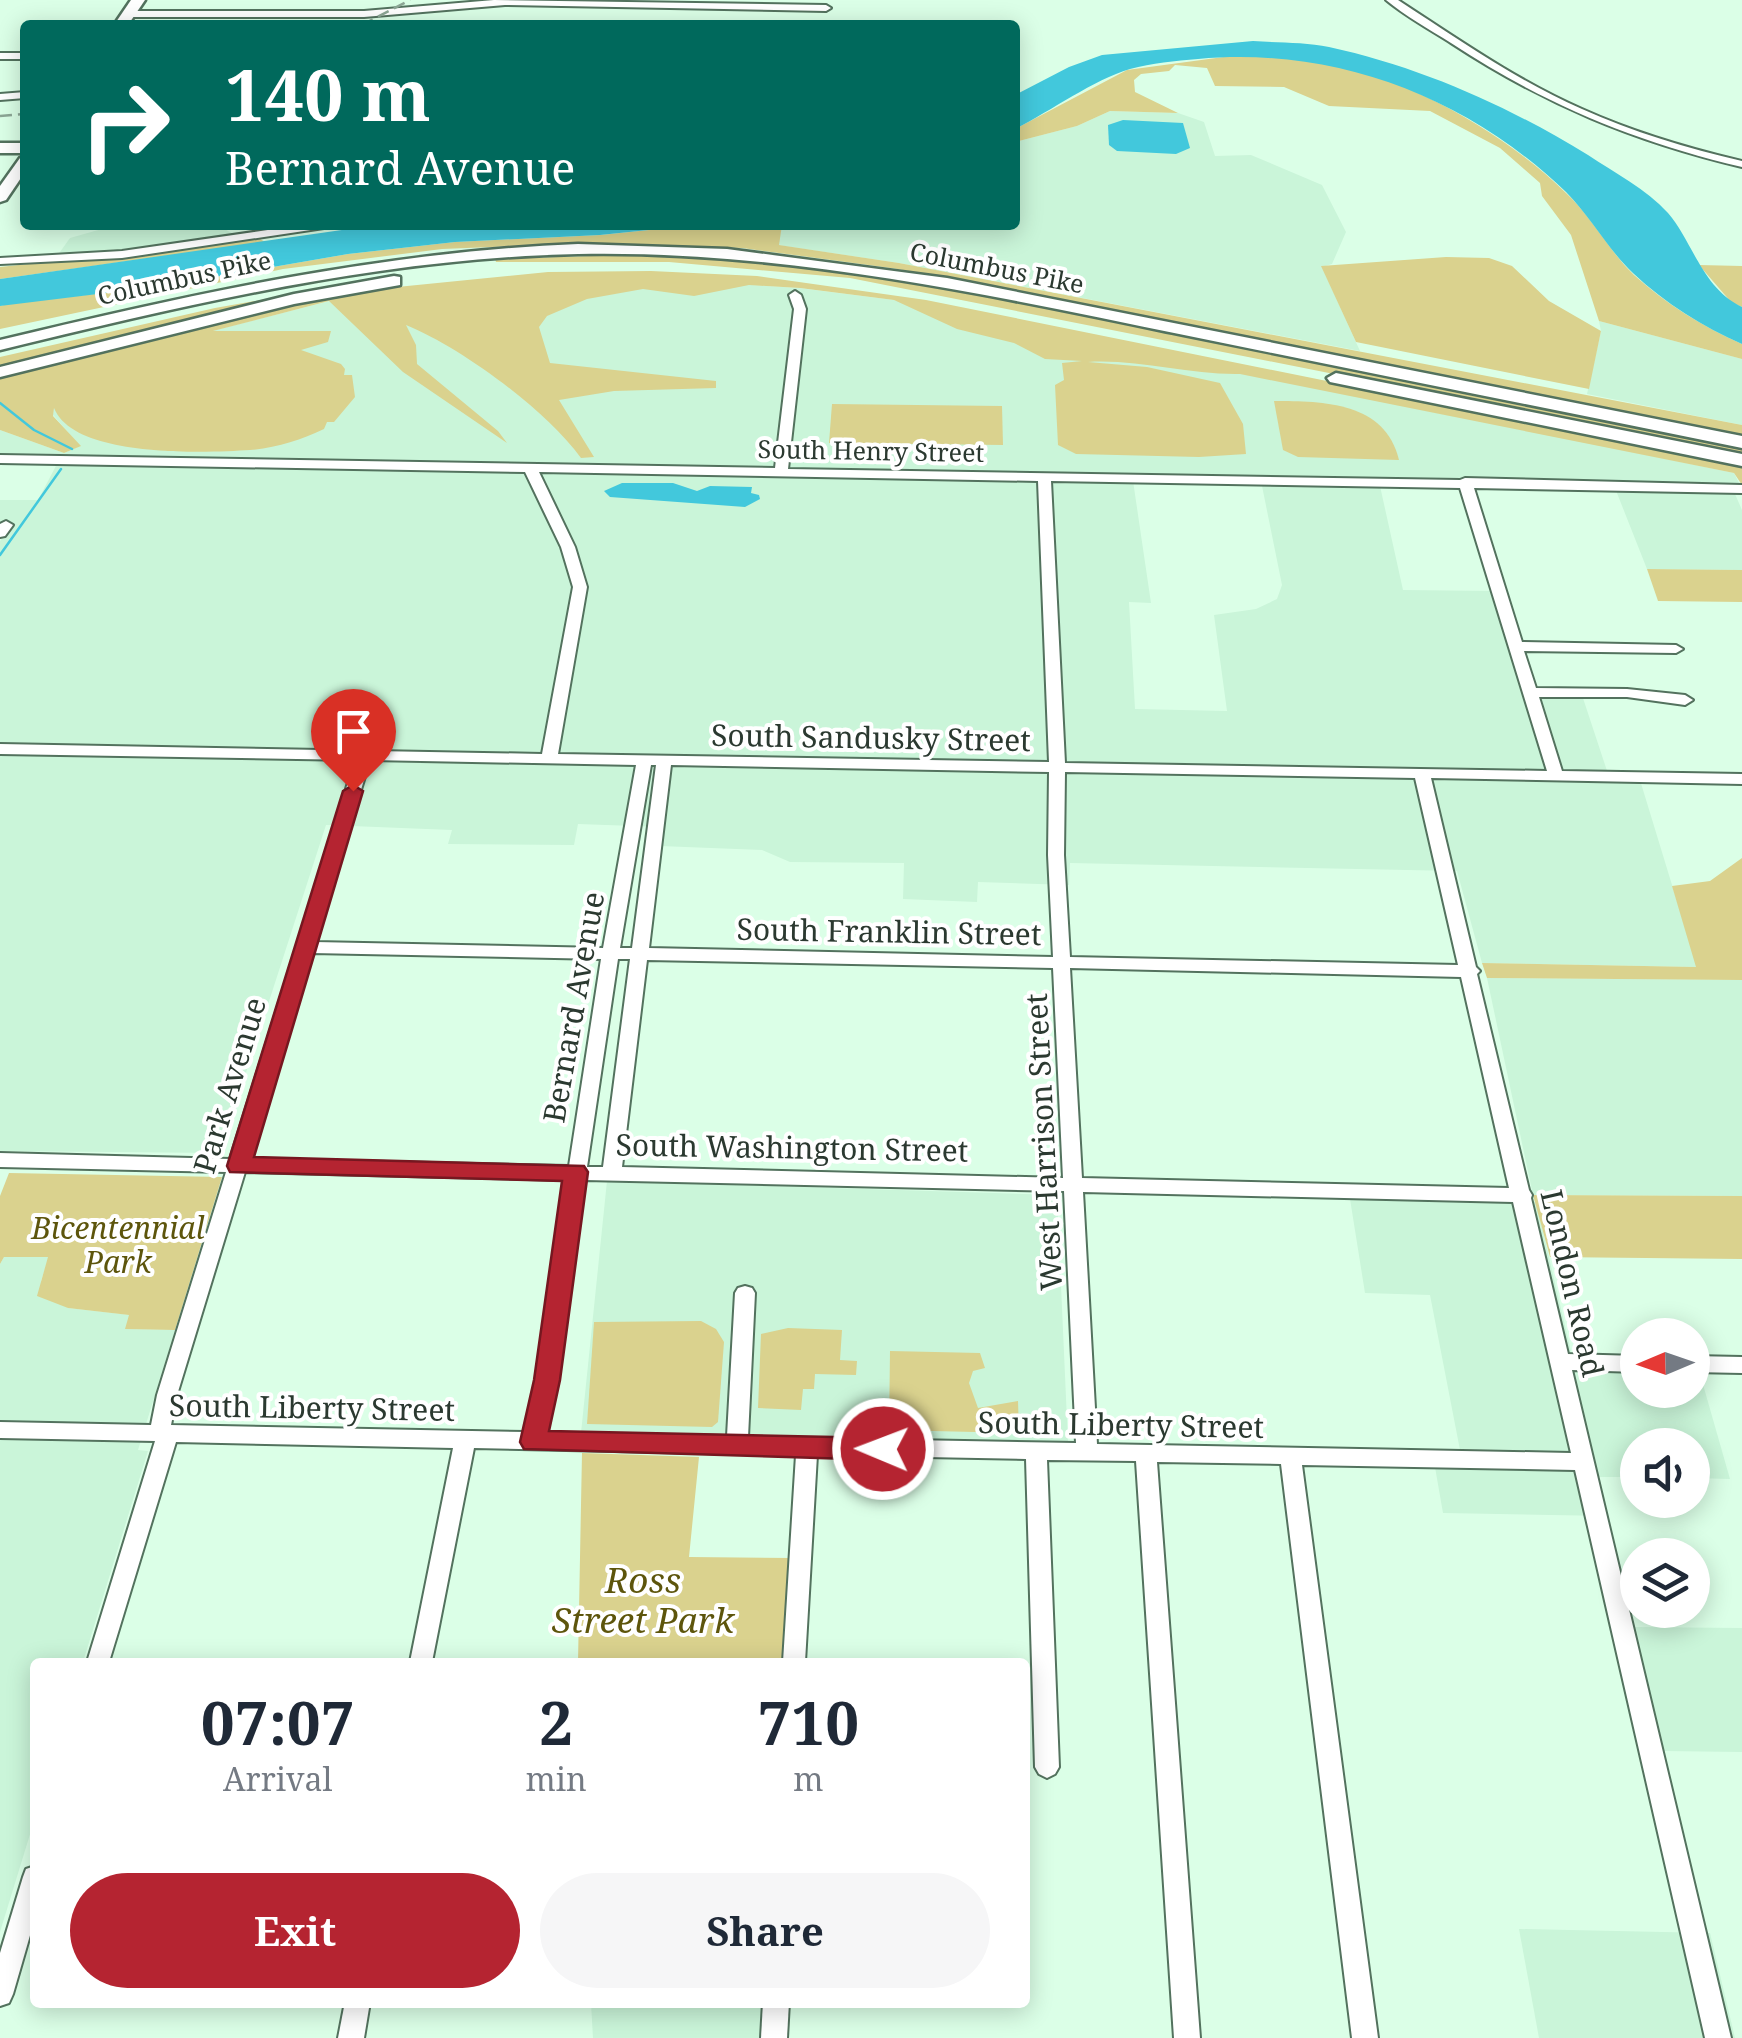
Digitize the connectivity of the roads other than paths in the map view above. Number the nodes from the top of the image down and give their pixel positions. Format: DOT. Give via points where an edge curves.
graph roads {
  1 [pos="138,0"];
  2 [pos="310,0"];
  3 [pos="1391,0"];
  4 [pos="658,3"];
  5 [pos="434,4"];
  6 [pos="828,4"];
  7 [pos="393,12"];
  8 [pos="303,14"];
  9 [pos="125,20"];
  10 [pos="379,20"];
  11 [pos="1742,164"];
  12 [pos="7,177"];
  13 [pos="0,198"];
  14 [pos="299,230"];
  15 [pos="481,253"];
  16 [pos="0,260"];
  17 [pos="460,271"];
  18 [pos="794,295"];
  19 [pos="0,332"];
  20 [pos="0,345"];
  21 [pos="0,354"];
  22 [pos="0,372"];
  23 [pos="1742,442"];
  24 [pos="0,459"];
  25 [pos="1742,460"];
  26 [pos="530,468"];
  27 [pos="781,471"];
  28 [pos="1044,476"];
  29 [pos="1466,482"];
  30 [pos="1742,489"];
  31 [pos="1517,646"];
  32 [pos="1676,649"];
  33 [pos="1530,692"];
  34 [pos="1686,700"];
  35 [pos="0,749"];
  36 [pos="364,756"];
  37 [pos="549,759"];
  38 [pos="644,760"];
  39 [pos="664,761"];
  40 [pos="1057,768"];
  41 [pos="1422,774"];
  42 [pos="1556,776"];
  43 [pos="1742,779"];
  44 [pos="306,947"];
  45 [pos="611,952"];
  46 [pos="641,954"];
  47 [pos="1062,962"];
  48 [pos="1471,970"];
  49 [pos="1,1162"];
  50 [pos="239,1166"];
  51 [pos="576,1172"];
  52 [pos="612,1173"];
  53 [pos="1072,1184"];
  54 [pos="1523,1195"];
  55 [pos="745,1293"];
  56 [pos="1560,1362"];
  57 [pos="1620,1364"];
  58 [pos="1710,1364"];
  59 [pos="1742,1365"];
  60 [pos="0,1430"];
  61 [pos="164,1434"];
  62 [pos="465,1440"];
  63 [pos="533,1442"];
  64 [pos="737,1446"];
  65 [pos="807,1447"];
  66 [pos="1036,1452"];
  67 [pos="1087,1453"];
  68 [pos="1146,1454"];
  69 [pos="1291,1457"];
  70 [pos="1582,1462"];
  71 [pos="99,1658"];
  72 [pos="422,1658"];
  73 [pos="794,1658"];
  74 [pos="1047,1767"];
  75 [pos="30,1893"];
  76 [pos="1,1987"];
  77 [pos="357,2008"];
  78 [pos="776,2008"];
  79 [pos="351,2038"];
  80 [pos="774,2038"];
  81 [pos="1186,2038"];
  82 [pos="1365,2038"];
  83 [pos="1718,2038"];
  1 -- 9 [label="highway"];
  2 -- 8 [label="street"];
  3 -- 11 [label="street" via="1571,108"];
  4 -- 5 [label="street"];
  4 -- 6 [label="street"];
  5 -- 7 [label="street"];
  7 -- 8 [label="street"];
  7 -- 10 [label="street"];
  8 -- 9 [label="street"];
  12 -- 13 [label="highway"];
  14 -- 16 [label="street" via="67,260"];
  15 -- 19 [label="highway" via="306,269"];
  15 -- 20 [label="highway, Columbus Pike" via="289,280"];
  15 -- 23 [label="highway, Columbus Pike" via="659,249 858,268"];
  17 -- 21 [label="highway, Columbus Pike" via="272,292"];
  17 -- 22 [label="highway" via="318,294"];
  17 -- 25 [label="highway, Columbus Pike" via="650,266 854,283"];
  18 -- 27 [label="street" via="800,309"];
  24 -- 26 [label="street, South Henry Street"];
  26 -- 27 [label="street, South Henry Street"];
  26 -- 37 [label="street" via="580,587"];
  27 -- 28 [label="street, South Henry Street"];
  28 -- 29 [label="street, South Henry Street"];
  28 -- 40 [label="street, West Harrison Street"];
  29 -- 30 [label="street, South Henry Street"];
  29 -- 31 [label="street"];
  31 -- 32 [label="street"];
  31 -- 33 [label="street"];
  33 -- 34 [label="street"];
  33 -- 42 [label="street"];
  35 -- 36 [label="street, South Sandusky Street"];
  36 -- 37 [label="street, South Sandusky Street"];
  36 -- 44 [label="street, Park Avenue"];
  37 -- 38 [label="street, South Sandusky Street"];
  38 -- 39 [label="street, South Sandusky Street"];
  38 -- 45 [label="street, Bernard Avenue"];
  39 -- 40 [label="street, South Sandusky Street"];
  39 -- 46 [label="street, Bernard Avenue"];
  40 -- 41 [label="street, South Sandusky Street"];
  40 -- 47 [label="street, West Harrison Street"];
  41 -- 42 [label="street, South Sandusky Street"];
  41 -- 48 [label="street, London Road"];
  42 -- 43 [label="street, South Sandusky Street"];
  44 -- 45 [label="street, South Franklin Street"];
  44 -- 50 [label="street, Park Avenue"];
  45 -- 46 [label="street, South Franklin Street"];
  45 -- 51 [label="street, Bernard Avenue"];
  46 -- 47 [label="street, South Franklin Street"];
  46 -- 52 [label="street, Bernard Avenue"];
  47 -- 48 [label="street, South Franklin Street"];
  47 -- 53 [label="street, West Harrison Street"];
  48 -- 54 [label="street, London Road"];
  49 -- 50 [label="street, South Washington Street"];
  50 -- 51 [label="street, South Washington Street"];
  50 -- 61 [label="street, Park Avenue" via="167,1395"];
  51 -- 52 [label="street, South Washington Street"];
  51 -- 63 [label="street, Bernard Avenue"];
  52 -- 53 [label="street, South Washington Street"];
  53 -- 54 [label="street, South Washington Street"];
  53 -- 67 [label="street, West Harrison Street"];
  54 -- 56 [label="street, London Road"];
  55 -- 64 [label="street"];
  56 -- 57 [label="street"];
  56 -- 70 [label="street, London Road"];
  58 -- 59 [label="street"];
  60 -- 61 [label="street, South Liberty Street"];
  61 -- 62 [label="street, South Liberty Street"];
  61 -- 71 [label="street, Park Avenue"];
  62 -- 63 [label="street, South Liberty Street"];
  62 -- 72 [label="street"];
  63 -- 64 [label="street, South Liberty Street"];
  64 -- 65 [label="street, South Liberty Street"];
  65 -- 66 [label="street, South Liberty Street"];
  65 -- 73 [label="street"];
  66 -- 67 [label="street, South Liberty Street"];
  66 -- 74 [label="street"];
  67 -- 68 [label="street, South Liberty Street"];
  68 -- 69 [label="street, South Liberty Street"];
  68 -- 81 [label="street"];
  69 -- 70 [label="street, South Liberty Street"];
  69 -- 82 [label="street"];
  70 -- 83 [label="street, London Road"];
  75 -- 76 [label="street"];
  77 -- 79 [label="street"];
  78 -- 80 [label="street"];
}
